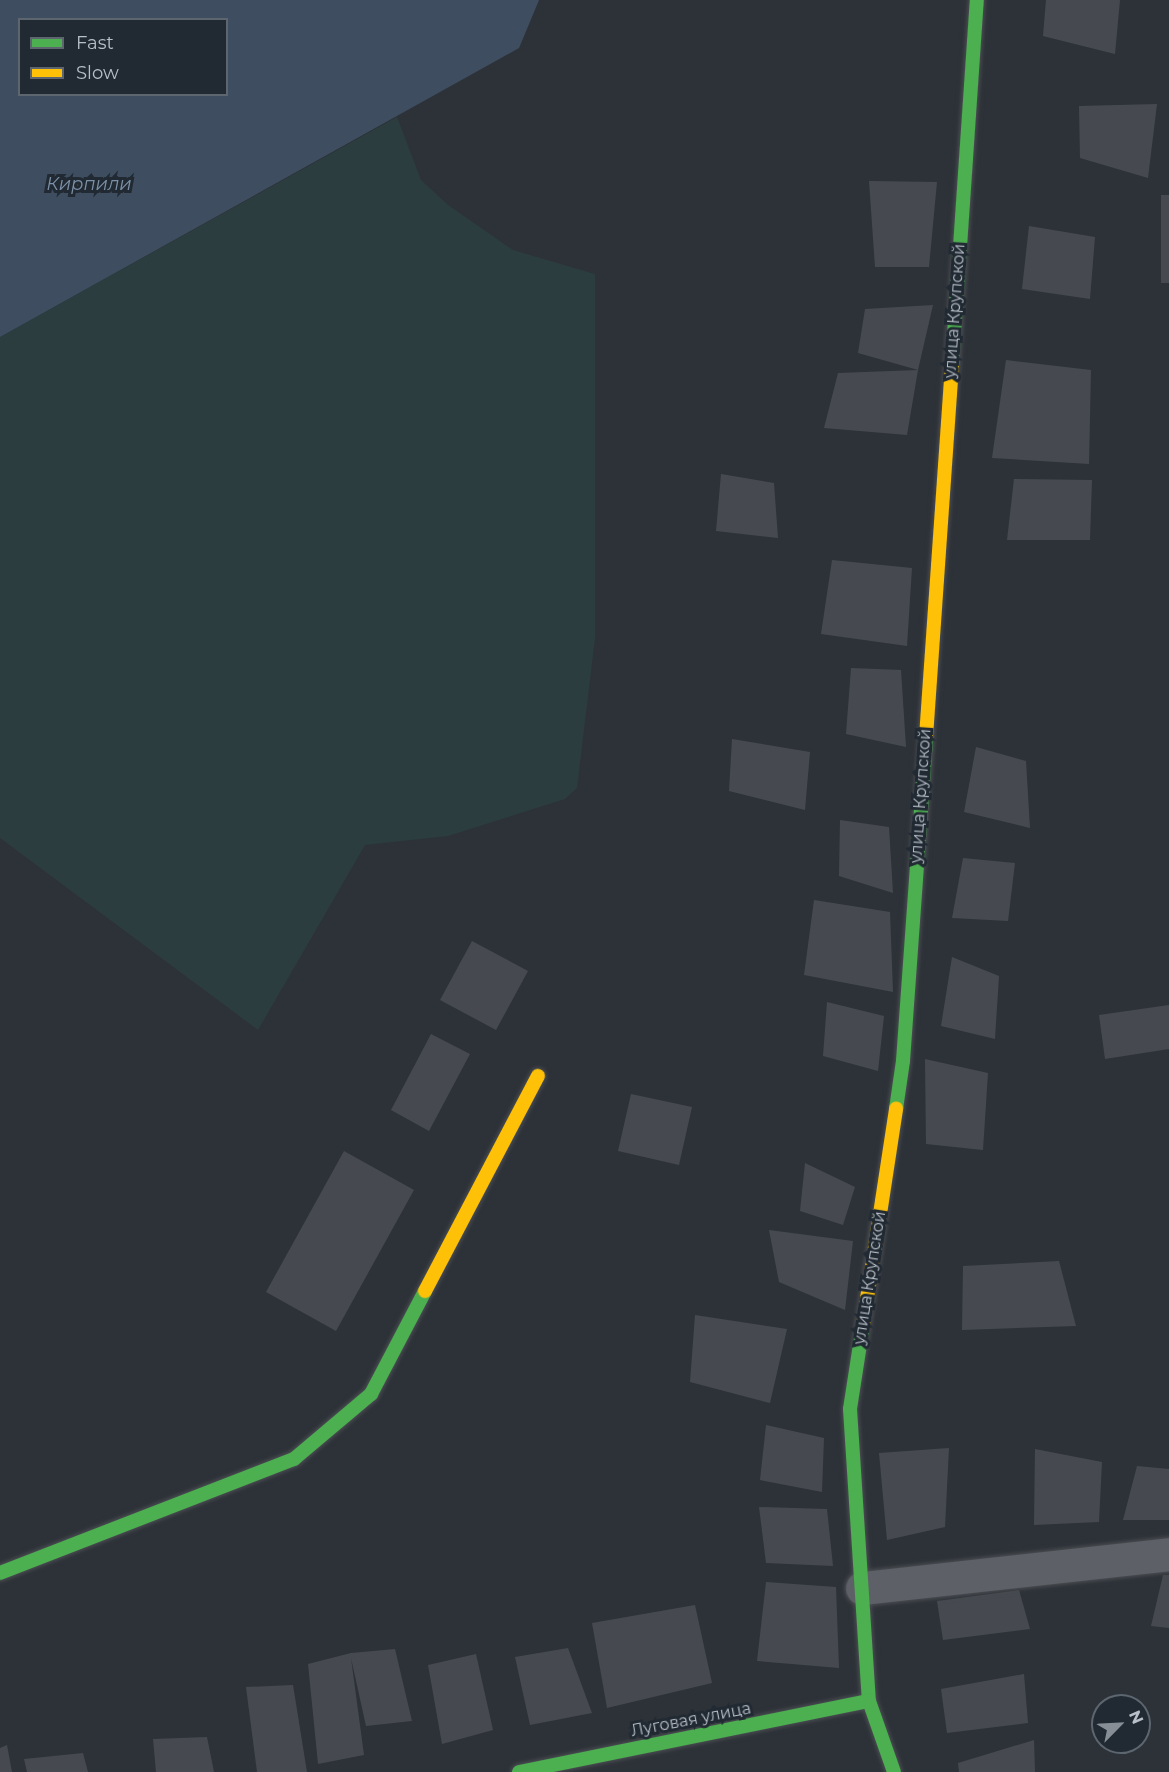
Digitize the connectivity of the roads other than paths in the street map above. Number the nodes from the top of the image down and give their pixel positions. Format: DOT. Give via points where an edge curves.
graph roads {
  1 [pos="976,0"];
  2 [pos="538,1076"];
  3 [pos="1169,1554"];
  4 [pos="0,1573"];
  5 [pos="862,1588"];
  6 [pos="868,1701"];
  7 [pos="519,1772"];
  8 [pos="894,1772"];
  1 -- 5 [label="street, улица Крупской" via="903,1061 850,1409"];
  2 -- 4 [label="street" via="371,1394 294,1459"];
  3 -- 5 [label="street"];
  5 -- 6 [label="street, улица Крупской"];
  6 -- 7 [label="street, Луговая улица"];
  6 -- 8 [label="street, улица Крупской"];
}
